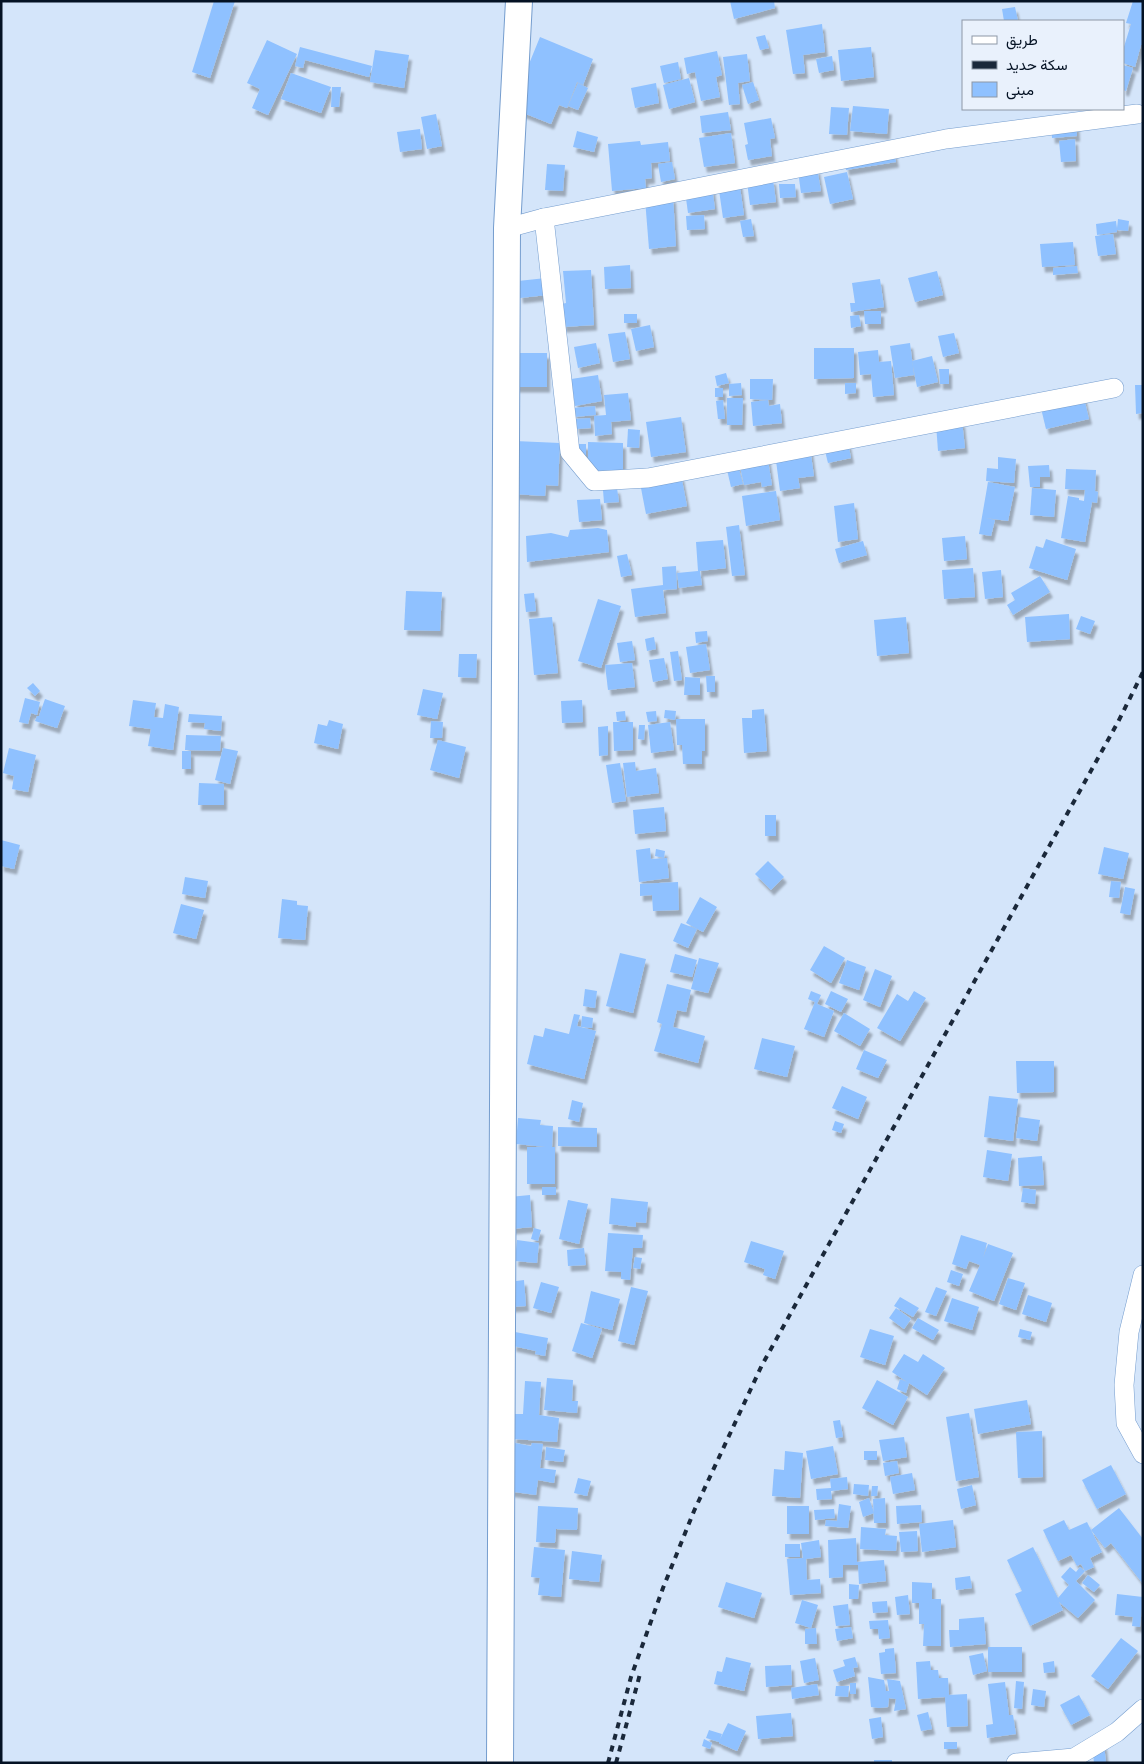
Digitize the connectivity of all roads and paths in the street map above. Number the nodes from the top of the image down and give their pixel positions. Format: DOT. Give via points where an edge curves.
graph roads {
  1 [pos="519,1"];
  2 [pos="1137,114"];
  3 [pos="544,218"];
  4 [pos="508,228"];
  5 [pos="1114,388"];
  6 [pos="1143,1275"];
  7 [pos="1143,1454"];
  8 [pos="1143,1709"];
  9 [pos="500,1763"];
  10 [pos="1016,1763"];
  1 -- 4 [label="main road"];
  2 -- 3 [label="street" via="946,139"];
  3 -- 4 [label="street"];
  3 -- 5 [label="street" via="570,452 594,481 648,478"];
  4 -- 9 [label="main road"];
  6 -- 7 [label="street" via="1129,1332 1124,1385 1126,1423"];
  8 -- 10 [label="street" via="1117,1732 1074,1758"];
}
